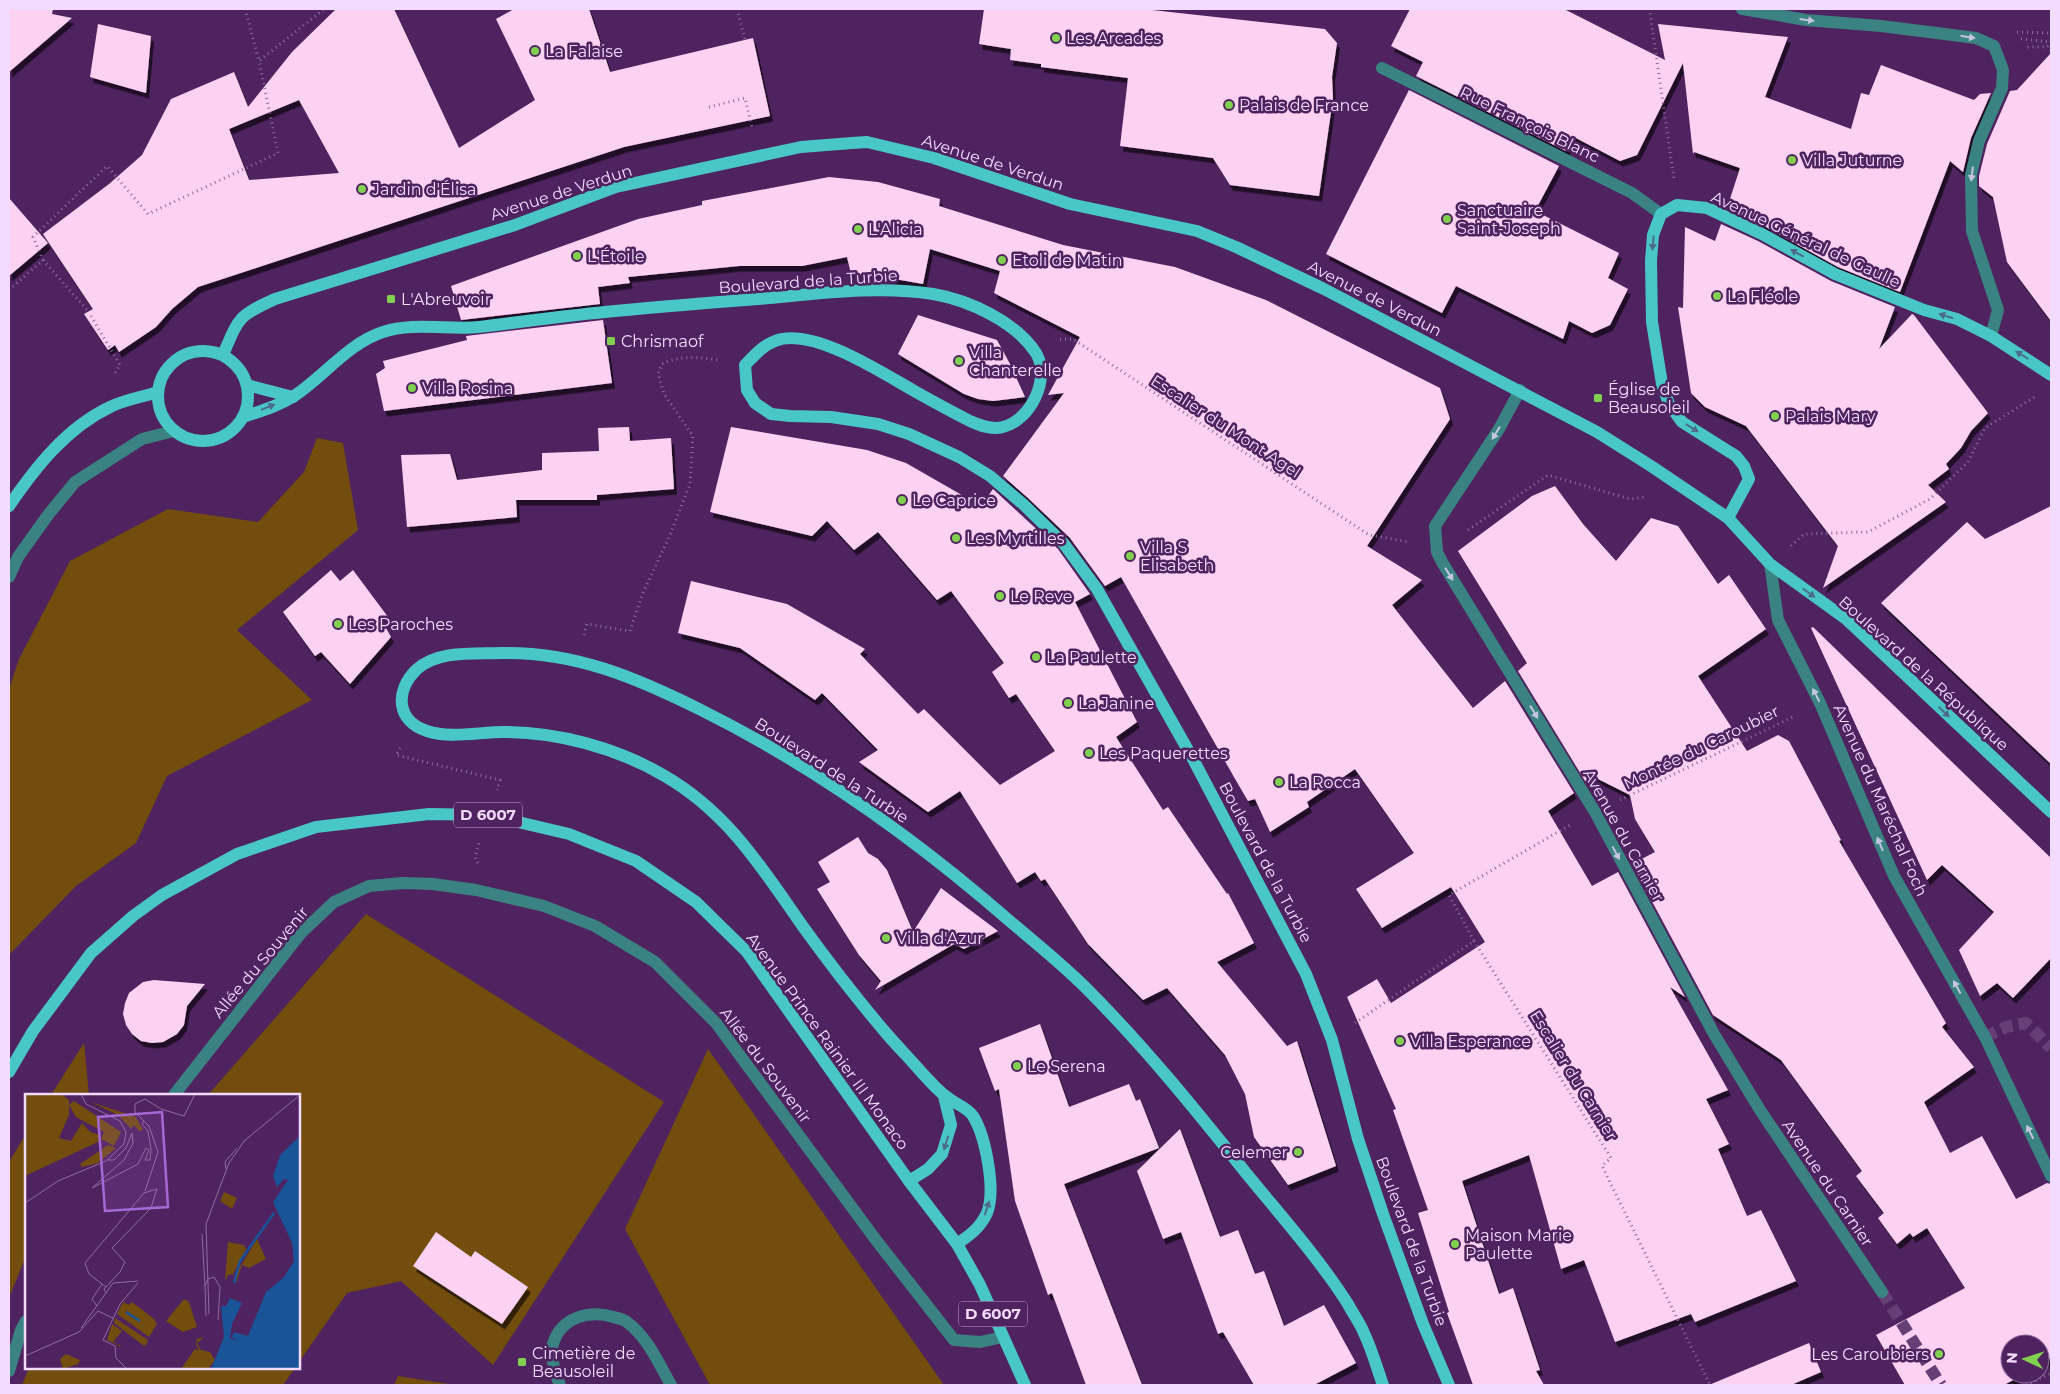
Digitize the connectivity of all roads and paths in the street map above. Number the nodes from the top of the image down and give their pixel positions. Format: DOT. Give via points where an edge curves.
graph roads {
  1 [pos="245,9"];
  2 [pos="324,9"];
  3 [pos="737,9"];
  4 [pos="1652,9"];
  5 [pos="1742,9"];
  6 [pos="2050,32"];
  7 [pos="745,40"];
  8 [pos="2047,47"];
  9 [pos="259,61"];
  10 [pos="1382,68"];
  11 [pos="709,107"];
  12 [pos="744,129"];
  13 [pos="1677,205"];
  14 [pos="1662,214"];
  15 [pos="43,260"];
  16 [pos="9,290"];
  17 [pos="88,312"];
  18 [pos="91,316"];
  19 [pos="1991,336"];
  20 [pos="1027,339"];
  21 [pos="223,354"];
  22 [pos="745,365"];
  23 [pos="2051,376"];
  24 [pos="110,379"];
  25 [pos="247,385"];
  26 [pos="1520,390"];
  27 [pos="158,392"];
  28 [pos="2043,392"];
  29 [pos="293,397"];
  30 [pos="243,417"];
  31 [pos="174,431"];
  32 [pos="1668,478"];
  33 [pos="9,506"];
  34 [pos="1728,518"];
  35 [pos="1464,533"];
  36 [pos="1411,543"];
  37 [pos="1770,564"];
  38 [pos="9,577"];
  39 [pos="587,624"];
  40 [pos="1820,704"];
  41 [pos="396,755"];
  42 [pos="500,780"];
  43 [pos="1596,812"];
  44 [pos="2051,812"];
  45 [pos="1474,941"];
  46 [pos="1332,1040"];
  47 [pos="9,1072"];
  48 [pos="175,1094"];
  49 [pos="944,1096"];
  50 [pos="2051,1176"];
  51 [pos="908,1181"];
  52 [pos="957,1244"];
  53 [pos="1882,1292"];
  54 [pos="25,1323"];
  55 [pos="1003,1337"];
  56 [pos="9,1371"];
  57 [pos="2051,1373"];
  58 [pos="560,1385"];
  59 [pos="671,1385"];
  60 [pos="1025,1385"];
  61 [pos="1383,1385"];
  62 [pos="1449,1385"];
  63 [pos="1710,1385"];
  64 [pos="2026,1385"];
  1 -- 9 [label="path"];
  2 -- 9 [label="path"];
  3 -- 7 [label="path"];
  4 -- 13 [label="path"];
  5 -- 19 [label="street, one-way" via="1806,20 1976,38 1994,46 2003,70 2002,88 1979,141 1971,174 1972,231 1998,310"];
  6 -- 8 [label="path" via="2014,31 2012,38 2051,42"];
  9 -- 15 [label="path" via="278,153 148,214 107,166 33,237"];
  10 -- 14 [label="street, Rue François Blanc" via="1632,193"];
  11 -- 12 [label="path" via="745,98 752,127"];
  13 -- 14 [label="main road"];
  19 -- 13 [label="main road, Avenue Général de Gaulle, one-way" via="1956,319 1924,310 1835,274 1707,208"];
  14 -- 34 [label="main road, one-way" via="1653,235 1652,278 1652,322 1662,384 1669,404 1682,422 1736,456 1747,472 1749,479"];
  15 -- 16 [label="path"];
  15 -- 17 [label="path"];
  18 -- 24 [label="path" via="120,365"];
  23 -- 19 [label="main road, Avenue Général de Gaulle, one-way"];
  20 -- 22 [label="main road, Boulevard de la Turbie" via="1040,360 1041,378 1033,402 1016,422 1001,428 985,427 970,421 866,363 834,348 806,340 776,340 761,348"];
  20 -- 29 [label="main road, Boulevard de la Turbie" via="1001,319 936,295 905,291 808,294 478,327 383,332 359,345"];
  20 -- 36 [label="path, Escalier du Mont Agel" via="1073,339 1369,535"];
  21 -- 25 [label="main road" via="241,370"];
  21 -- 26 [label="main road, Avenue de Verdun" via="239,320 249,311 276,299 515,225 616,188 802,147 867,142 934,158 1070,204 1197,231 1324,289"];
  21 -- 27 [label="main road" via="194,351 180,356 169,366"];
  22 -- 39 [label="path" via="692,357 672,359 662,364 658,374 664,394 693,436 690,484 630,631"];
  22 -- 46 [label="main road, Boulevard de la Turbie" via="747,390 755,403 771,414 868,422 908,434 959,457 990,476 1064,544 1107,606 1193,759 1306,974"];
  25 -- 29 [label="main road"];
  25 -- 30 [label="main road" via="247,406"];
  26 -- 32 [label="main road, Avenue de Verdun" via="1597,432"];
  26 -- 43 [label="street, Avenue du Carnier, one-way" via="1499,429 1435,526 1437,552"];
  27 -- 31 [label="main road" via="159,406"];
  27 -- 33 [label="main road" via="110,406 76,429 40,462"];
  28 -- 37 [label="path" via="1985,428 1968,462 1930,499 1868,532 1804,534"];
  30 -- 29 [label="main road, Boulevard de la Turbie, one-way"];
  30 -- 31 [label="main road" via="235,428 211,441 185,438"];
  31 -- 38 [label="street" via="142,439 75,482 18,557"];
  32 -- 34 [label="main road, Avenue de Verdun"];
  32 -- 35 [label="path" via="1653,495 1630,499 1548,475"];
  34 -- 37 [label="main road, Boulevard de la République"];
  40 -- 37 [label="street, Avenue du Maréchal Foch, one-way" via="1778,620"];
  37 -- 44 [label="main road, Boulevard de la République, one-way" via="1846,619"];
  40 -- 43 [label="path, Montée du Caroubier"];
  50 -- 40 [label="street, Avenue du Maréchal Foch, one-way" via="1985,1037 1894,876"];
  41 -- 42 [label="path"];
  43 -- 45 [label="path, Montée du Caroubier" via="1449,895"];
  43 -- 53 [label="street, Avenue du Carnier, one-way" via="1714,1034 1760,1110"];
  45 -- 46 [label="path"];
  45 -- 63 [label="path, Escalier du Carnier" via="1611,1158 1602,1166"];
  46 -- 62 [label="main road, Boulevard de la Turbie" via="1358,1139 1383,1214"];
  47 -- 51 [label="main road, Avenue Prince Rainier III Monaco / D 6007" via="33,1031 90,953 162,895 237,854 316,827 429,814 488,815 569,834 636,861 696,902 747,952"];
  48 -- 55 [label="street, Allée du Souvenir" via="301,934 334,902 369,886 418,883 476,890 544,906 595,926 655,962 716,1023 954,1340 980,1342"];
  49 -- 51 [label="main road, Boulevard de la Turbie, one-way" via="951,1125 942,1154 928,1169"];
  52 -- 49 [label="main road, Boulevard de la Turbie, one-way" via="974,1232 990,1208 990,1186 986,1150 972,1112"];
  49 -- 61 [label="main road, Boulevard de la Turbie" via="838,976 728,824 687,790 631,759 552,736 508,732 429,732 413,724 403,711 404,687 413,673 425,663 445,656 548,654 577,660 666,693 712,715 773,748 868,809 970,887 1084,985 1173,1082 1335,1284 1363,1328"];
  51 -- 52 [label="main road, Avenue Prince Rainier III Monaco / D 6007"];
  52 -- 55 [label="main road, Avenue Prince Rainier III Monaco / D 6007"];
  54 -- 56 [label="street"];
  55 -- 60 [label="main road, Avenue Prince Rainier III Monaco / D 6007"];
  57 -- 64 [label="path"];
  58 -- 59 [label="street" via="554,1367 553,1345 562,1326 575,1318 599,1313 626,1320 646,1339"];
}
